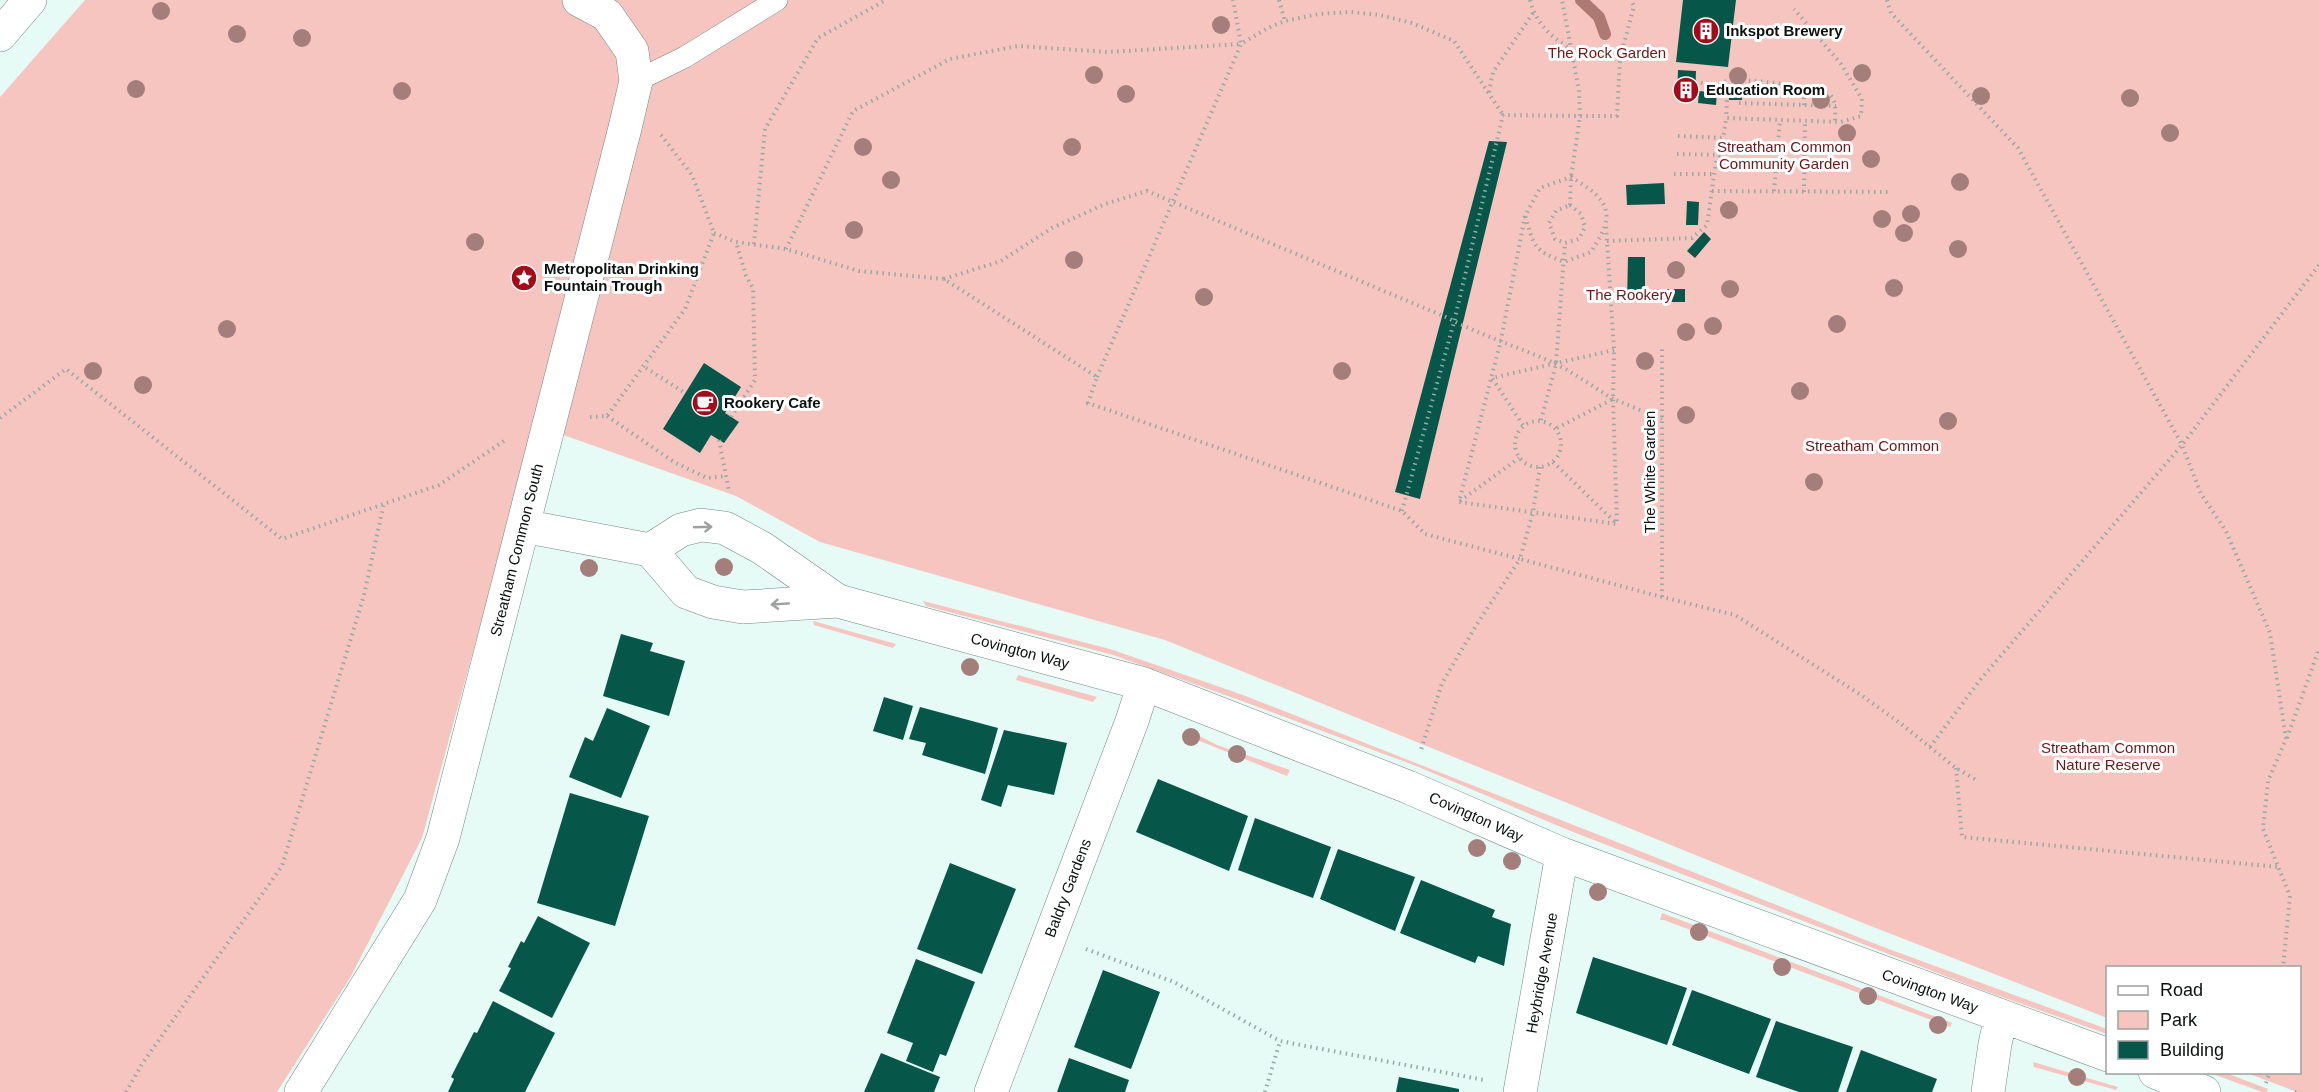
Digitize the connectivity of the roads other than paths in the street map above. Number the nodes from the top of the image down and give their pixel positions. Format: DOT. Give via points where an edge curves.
graph roads {
  1 [pos="30,0"];
  2 [pos="579,0"];
  3 [pos="777,0"];
  4 [pos="0,35"];
  5 [pos="636,81"];
  6 [pos="523,526"];
  7 [pos="650,550"];
  8 [pos="838,601"];
  9 [pos="1144,684"];
  10 [pos="1562,854"];
  11 [pos="2001,1017"];
  12 [pos="2106,1054"];
  13 [pos="2160,1074"];
  14 [pos="1520,1090"];
  15 [pos="301,1092"];
  16 [pos="991,1092"];
  17 [pos="1988,1092"];
  18 [pos="2204,1092"];
  1 -- 4 [label="street"];
  2 -- 5 [label="street, Streatham Common South" via="607,15 632,51"];
  3 -- 5 [label="lane" via="685,57"];
  5 -- 6 [label="street, Streatham Common South"];
  6 -- 7 [label="street"];
  6 -- 15 [label="street, Streatham Common South" via="443,838 420,900"];
  8 -- 7 [label="street, Covington Way, one-way" via="743,607 713,602 686,592"];
  7 -- 8 [label="street, Covington Way, one-way" via="681,530 701,525 725,528 762,548"];
  8 -- 9 [label="street, Covington Way"];
  9 -- 10 [label="street, Covington Way" via="1408,787"];
  9 -- 16 [label="street, Baldry Gardens"];
  10 -- 11 [label="street, Covington Way"];
  10 -- 14 [label="street, Heybridge Avenue"];
  11 -- 12 [label="street, Covington Way"];
  11 -- 17 [label="street"];
  13 -- 18 [label="street"];
}
